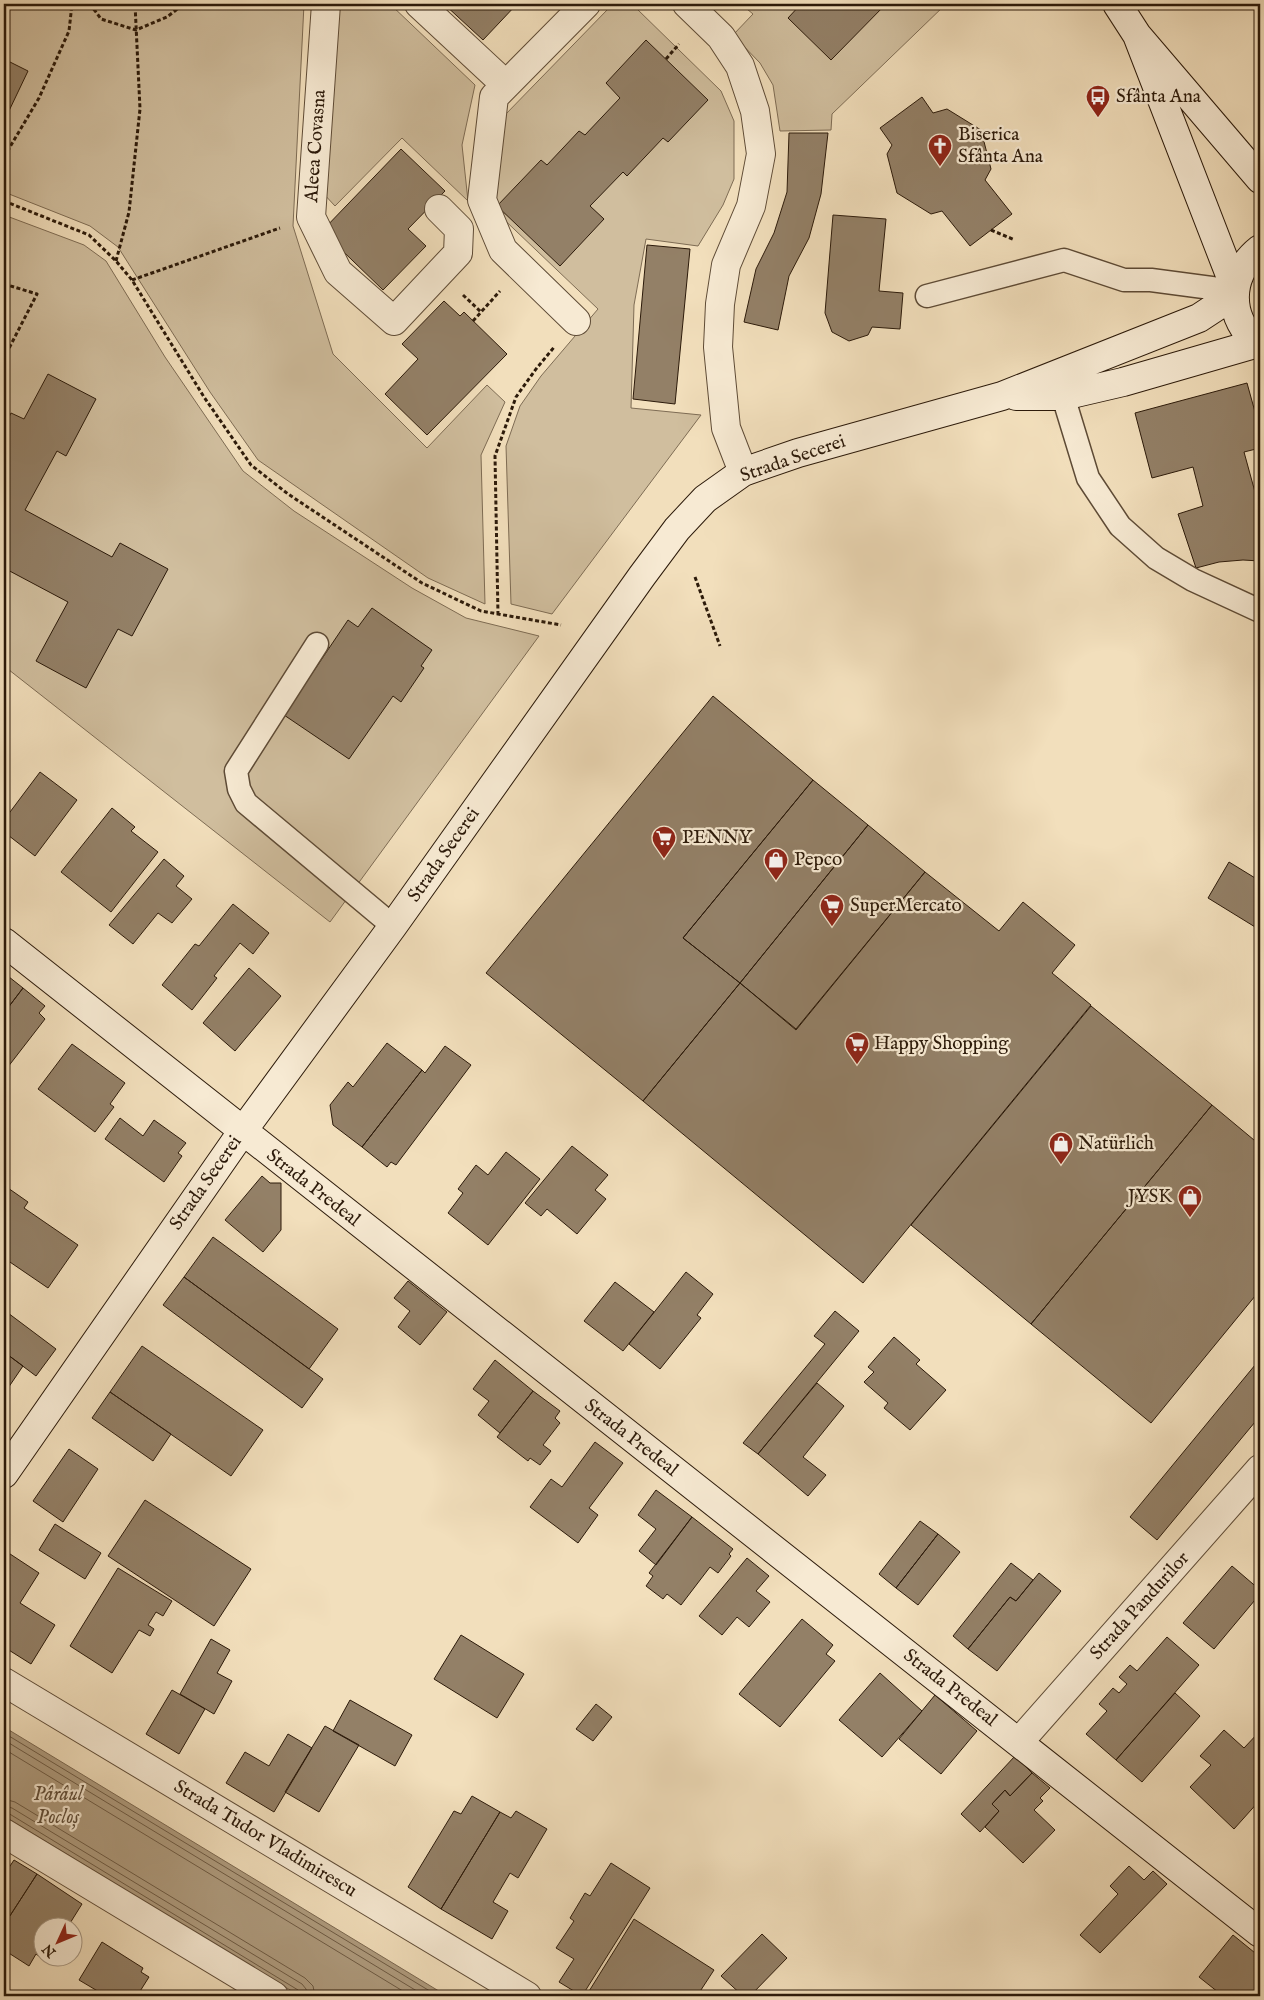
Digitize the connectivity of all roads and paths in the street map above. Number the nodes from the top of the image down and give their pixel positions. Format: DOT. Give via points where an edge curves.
graph roads {
  1 [pos="72,4"];
  2 [pos="90,4"];
  3 [pos="135,4"];
  4 [pos="184,4"];
  5 [pos="326,4"];
  6 [pos="419,4"];
  7 [pos="586,4"];
  8 [pos="687,4"];
  9 [pos="1117,4"];
  10 [pos="136,30"];
  11 [pos="1137,35"];
  12 [pos="506,85"];
  13 [pos="4,157"];
  14 [pos="1260,179"];
  15 [pos="4,202"];
  16 [pos="439,209"];
  17 [pos="311,217"];
  18 [pos="1260,249"];
  19 [pos="116,261"];
  20 [pos="132,280"];
  21 [pos="4,284"];
  22 [pos="458,290"];
  23 [pos="1235,291"];
  24 [pos="927,296"];
  25 [pos="481,312"];
  26 [pos="576,320"];
  27 [pos="1259,344"];
  28 [pos="4,358"];
  29 [pos="1002,396"];
  30 [pos="1063,396"];
  31 [pos="743,472"];
  32 [pos="695,577"];
  33 [pos="1260,611"];
  34 [pos="498,615"];
  35 [pos="561,625"];
  36 [pos="317,644"];
  37 [pos="720,646"];
  38 [pos="393,926"];
  39 [pos="4,942"];
  40 [pos="242,1132"];
  41 [pos="1260,1470"];
  42 [pos="4,1474"];
  43 [pos="4,1682"];
  44 [pos="1019,1742"];
  45 [pos="4,1834"];
  46 [pos="1260,1933"];
  47 [pos="274,1996"];
  48 [pos="527,1996"];
  1 -- 13 [label="path" via="69,31 39,98"];
  2 -- 10 [label="path" via="101,19"];
  3 -- 10 [label="path"];
  4 -- 10 [label="path" via="167,17"];
  5 -- 17 [label="street, Aleea Covasna"];
  6 -- 12 [label="street"];
  7 -- 12 [label="street"];
  8 -- 31 [label="street" via="721,37 740,66 755,111 760,154 751,206 726,265 718,347 726,428"];
  9 -- 11 [label="street"];
  10 -- 19 [label="path" via="140,109 128,212"];
  11 -- 14 [label="street"];
  11 -- 23 [label="street"];
  12 -- 26 [label="street" via="494,98 482,200 503,250"];
  15 -- 19 [label="path" via="89,235"];
  16 -- 17 [label="street, Aleea Covasna" via="459,229 458,252 394,321 338,272"];
  17 -- 20 [label="path"];
  18 -- 23 [label="street" via="1240,272"];
  19 -- 20 [label="path"];
  20 -- 34 [label="path" via="204,398 251,465 288,494 422,583 481,611"];
  21 -- 28 [label="path" via="37,294"];
  22 -- 25 [label="path"];
  23 -- 24 [label="lane" via="1152,280 1124,280 1064,260"];
  23 -- 27 [label="street" via="1237,314 1245,330"];
  23 -- 29 [label="street, Strada Secerei" via="1199,318"];
  26 -- 34 [label="path" via="516,397 495,456"];
  27 -- 30 [label="street, Strada Secerei"];
  29 -- 30 [label="street, Strada Secerei"];
  29 -- 31 [label="street, Strada Secerei" via="798,453"];
  30 -- 33 [label="lane" via="1088,478 1120,526 1156,558 1193,580"];
  31 -- 38 [label="street, Strada Secerei" via="705,499 677,528"];
  32 -- 37 [label="path"];
  34 -- 35 [label="path"];
  36 -- 38 [label="lane" via="236,771 238,789 246,803"];
  38 -- 40 [label="street, Strada Secerei"];
  39 -- 40 [label="street, Strada Predeal"];
  40 -- 42 [label="street, Strada Secerei"];
  40 -- 44 [label="street, Strada Predeal"];
  41 -- 44 [label="street, Strada Pandurilor"];
  43 -- 48 [label="street, Strada Tudor Vladimirescu"];
  44 -- 46 [label="street, Strada Predeal"];
  45 -- 47 [label="street"];
}
